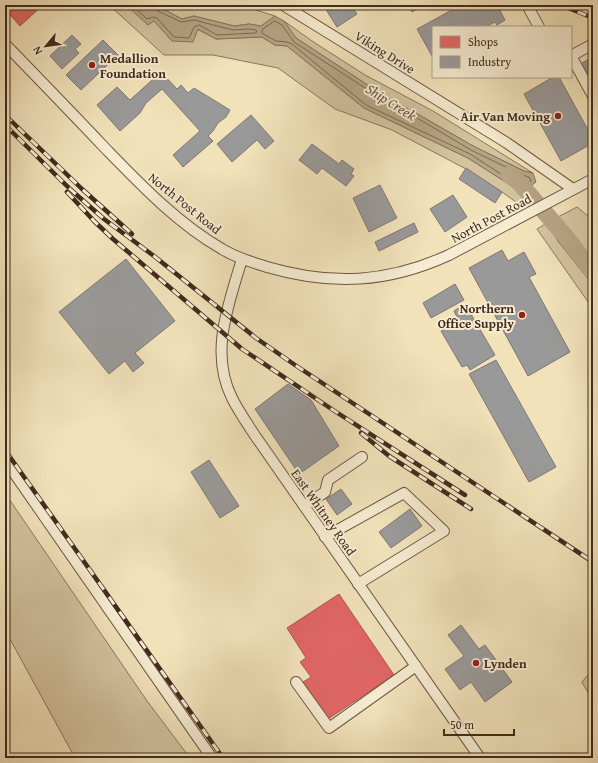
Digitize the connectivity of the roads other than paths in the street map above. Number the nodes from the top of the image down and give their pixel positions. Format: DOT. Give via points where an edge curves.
graph roads {
  1 [pos="283,5"];
  2 [pos="527,5"];
  3 [pos="538,26"];
  4 [pos="5,44"];
  5 [pos="593,44"];
  6 [pos="572,55"];
  7 [pos="572,58"];
  8 [pos="593,96"];
  9 [pos="593,179"];
  10 [pos="573,189"];
  11 [pos="242,259"];
  12 [pos="362,457"];
  13 [pos="5,460"];
  14 [pos="304,506"];
  15 [pos="325,537"];
  16 [pos="358,584"];
  17 [pos="416,666"];
  18 [pos="296,682"];
  19 [pos="212,758"];
  20 [pos="480,758"];
  1 -- 10 [label="street, Viking Drive" via="507,143"];
  2 -- 3 [label="street"];
  4 -- 11 [label="street, North Post Road" via="158,201 201,236"];
  5 -- 6 [label="street"];
  7 -- 8 [label="street"];
  9 -- 10 [label="street, North Post Road"];
  10 -- 11 [label="street, North Post Road" via="450,255 397,274 346,280 323,279 294,274"];
  11 -- 14 [label="street, East Whitney Road" via="222,333 221,362 225,379 241,414"];
  12 -- 14 [label="street" via="328,480 325,492"];
  13 -- 19 [label="street"];
  14 -- 15 [label="street, East Whitney Road"];
  15 -- 16 [label="street, East Whitney Road"];
  15 -- 16 [label="street" via="404,493 444,531"];
  16 -- 17 [label="street, East Whitney Road"];
  17 -- 18 [label="street" via="329,728"];
  17 -- 20 [label="street, East Whitney Road"];
}
